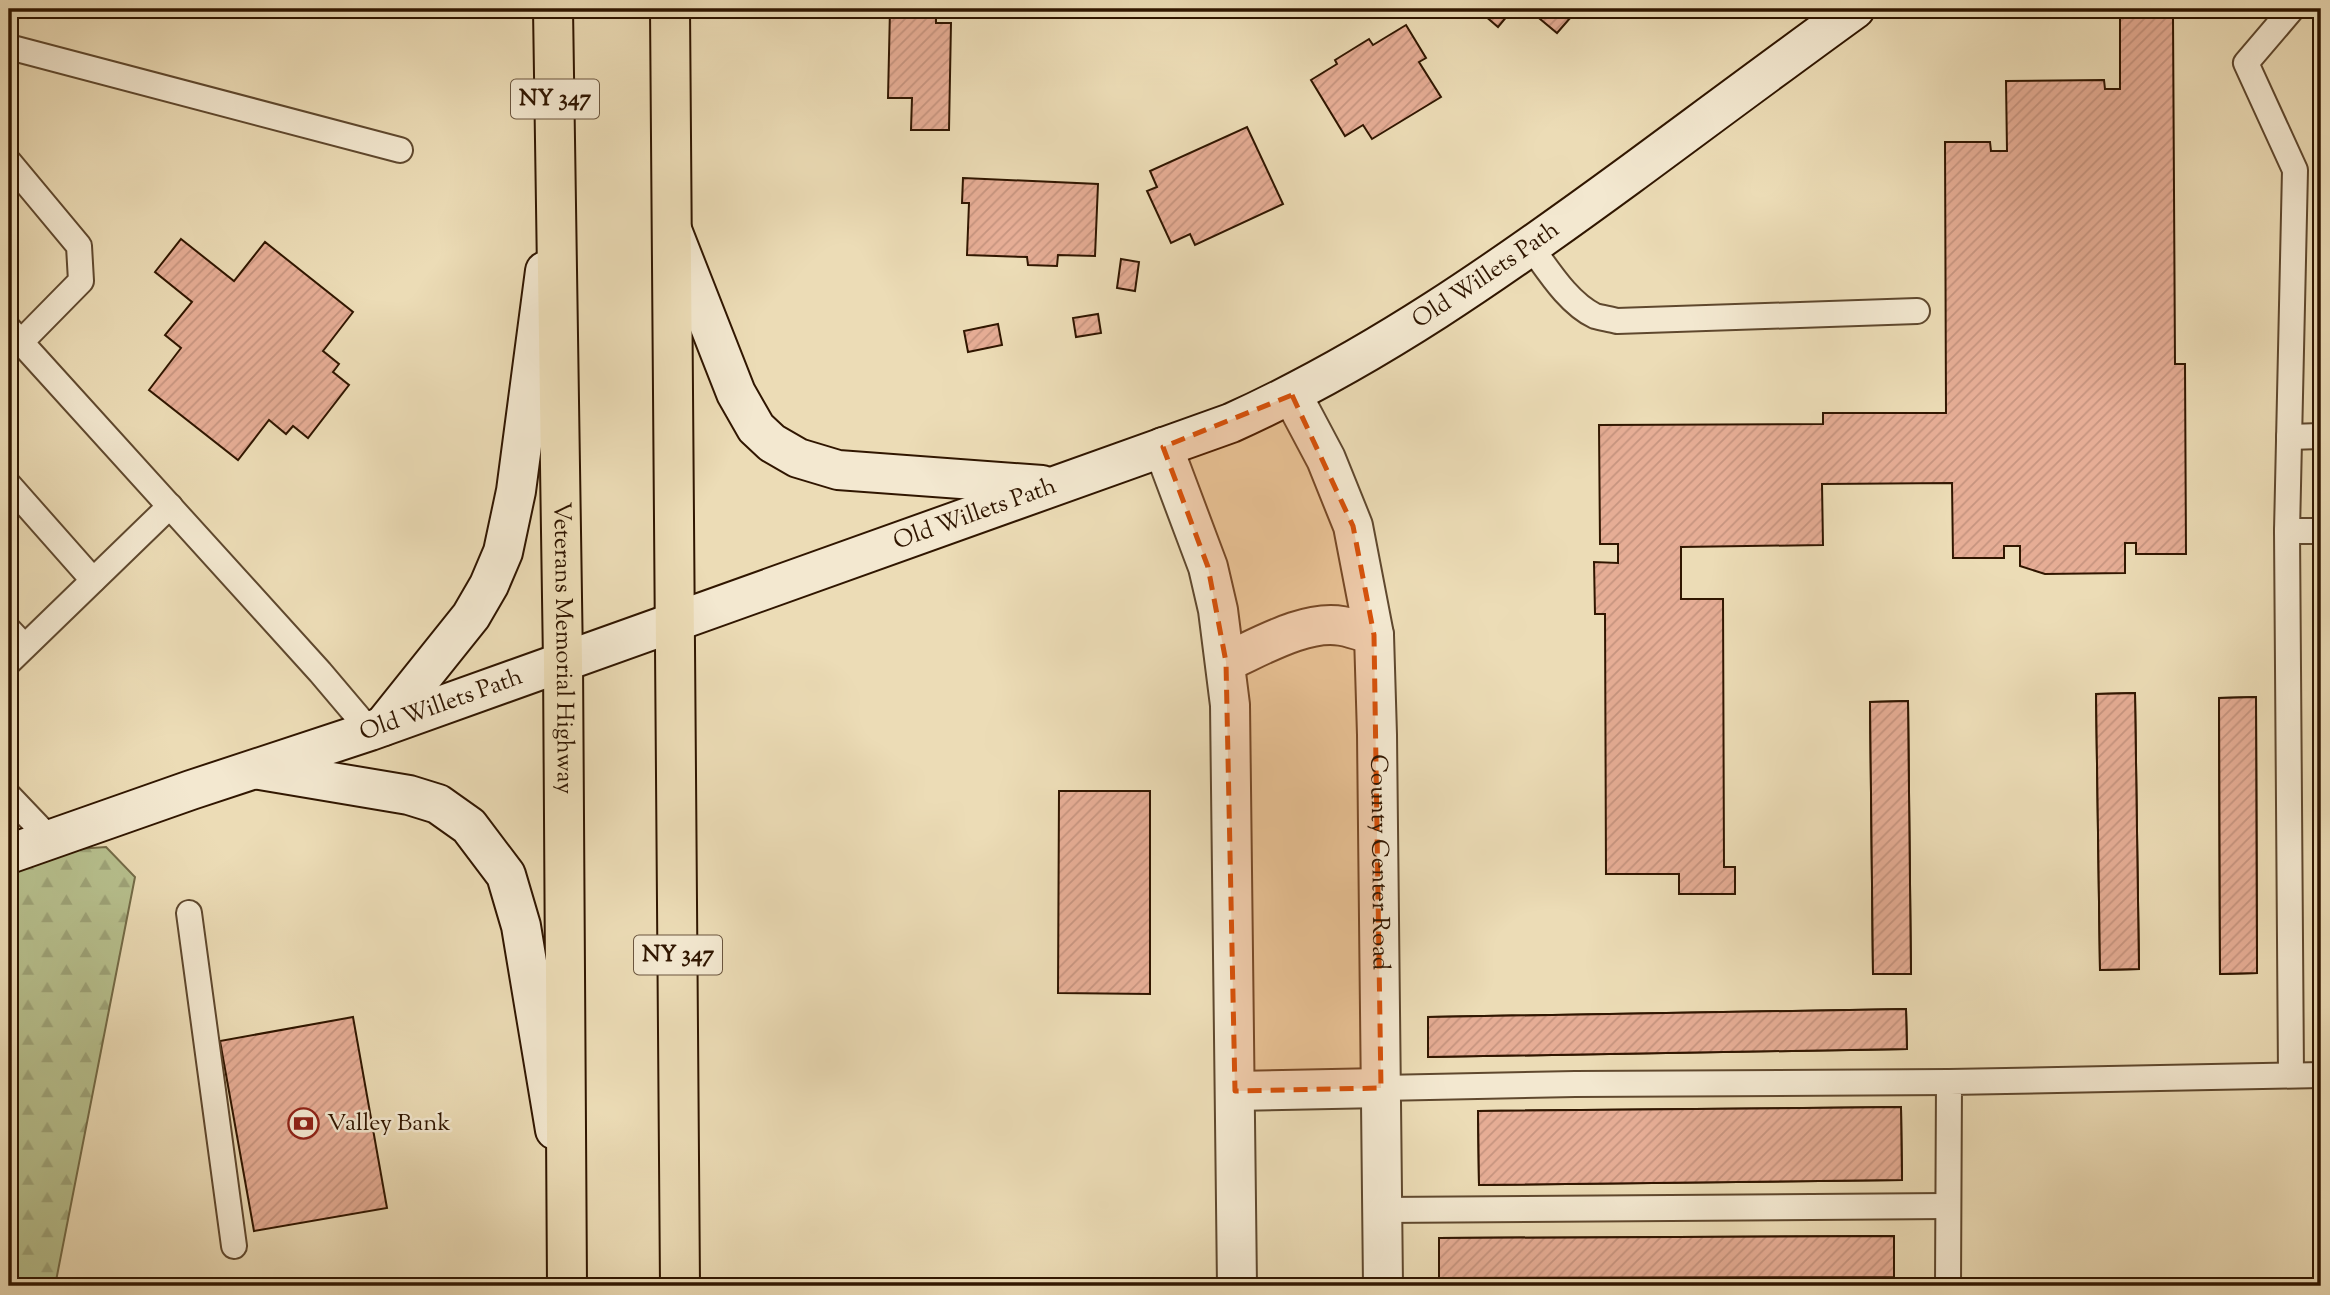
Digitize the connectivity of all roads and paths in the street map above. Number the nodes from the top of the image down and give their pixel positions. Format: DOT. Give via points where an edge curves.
graph roads {
  1 [pos="553,9"];
  2 [pos="670,9"];
  3 [pos="1855,9"];
  4 [pos="2292,9"];
  5 [pos="9,47"];
  6 [pos="400,150"];
  7 [pos="9,162"];
  8 [pos="556,190"];
  9 [pos="672,230"];
  10 [pos="1531,247"];
  11 [pos="1917,311"];
  12 [pos="15,335"];
  13 [pos="1292,395"];
  14 [pos="2321,436"];
  15 [pos="2289,437"];
  16 [pos="1163,447"];
  17 [pos="9,485"];
  18 [pos="1058,486"];
  19 [pos="170,506"];
  20 [pos="2287,531"];
  21 [pos="2321,531"];
  22 [pos="93,580"];
  23 [pos="676,623"];
  24 [pos="1374,635"];
  25 [pos="14,646"];
  26 [pos="563,662"];
  27 [pos="1226,662"];
  28 [pos="377,729"];
  29 [pos="254,769"];
  30 [pos="9,796"];
  31 [pos="51,840"];
  32 [pos="9,854"];
  33 [pos="189,913"];
  34 [pos="2291,1075"];
  35 [pos="2321,1075"];
  36 [pos="1949,1082"];
  37 [pos="1381,1088"];
  38 [pos="1235,1091"];
  39 [pos="566,1195"];
  40 [pos="1948,1206"];
  41 [pos="1382,1210"];
  42 [pos="234,1246"];
  43 [pos="567,1286"];
  44 [pos="680,1286"];
  45 [pos="1237,1286"];
  46 [pos="1383,1286"];
  47 [pos="1948,1286"];
  1 -- 8 [label="highway, Veterans Memorial Highway / NY 347"];
  2 -- 9 [label="highway, NY 347"];
  3 -- 10 [label="main road, Old Willets Path"];
  4 -- 15 [label="lane" via="2246,63 2295,170"];
  5 -- 6 [label="lane"];
  7 -- 12 [label="lane" via="79,246 82,281"];
  8 -- 26 [label="highway, Veterans Memorial Highway / NY 347"];
  8 -- 28 [label="main road" via="512,519 503,552 471,616"];
  9 -- 18 [label="main road" via="736,394 756,428 772,443 798,458 838,470"];
  9 -- 23 [label="highway, NY 347"];
  10 -- 11 [label="lane" via="1581,307 1617,321"];
  10 -- 13 [label="main road, Old Willets Path" via="1396,336"];
  12 -- 19 [label="lane"];
  13 -- 16 [label="main road, Old Willets Path"];
  13 -- 24 [label="main road, County Center Road" via="1326,459 1353,526"];
  14 -- 15 [label="lane"];
  15 -- 20 [label="lane"];
  16 -- 18 [label="main road, Old Willets Path"];
  16 -- 27 [label="main road" via="1208,567"];
  17 -- 22 [label="lane"];
  18 -- 23 [label="main road, Old Willets Path"];
  19 -- 22 [label="lane"];
  19 -- 28 [label="lane"];
  20 -- 21 [label="lane"];
  20 -- 34 [label="lane"];
  22 -- 25 [label="lane"];
  23 -- 26 [label="main road, Old Willets Path"];
  23 -- 44 [label="highway, NY 347"];
  24 -- 27 [label="main road" via="1323,625"];
  24 -- 37 [label="main road, County Center Road"];
  26 -- 28 [label="main road, Old Willets Path"];
  26 -- 39 [label="highway, Veterans Memorial Highway / NY 347"];
  27 -- 38 [label="main road" via="1232,751"];
  28 -- 29 [label="main road, Old Willets Path"];
  29 -- 31 [label="main road, Old Willets Path"];
  29 -- 39 [label="main road" via="426,800 469,826 486,847 506,876 522,926"];
  30 -- 31 [label="lane"];
  31 -- 32 [label="main road, Old Willets Path"];
  33 -- 42 [label="lane"];
  34 -- 35 [label="lane"];
  34 -- 36 [label="lane"];
  36 -- 37 [label="lane"];
  36 -- 40 [label="lane"];
  37 -- 38 [label="main road"];
  37 -- 41 [label="main road, County Center Road"];
  38 -- 45 [label="main road"];
  39 -- 43 [label="highway, Veterans Memorial Highway / NY 347"];
  40 -- 41 [label="lane"];
  40 -- 47 [label="lane"];
  41 -- 46 [label="main road, County Center Road"];
}
